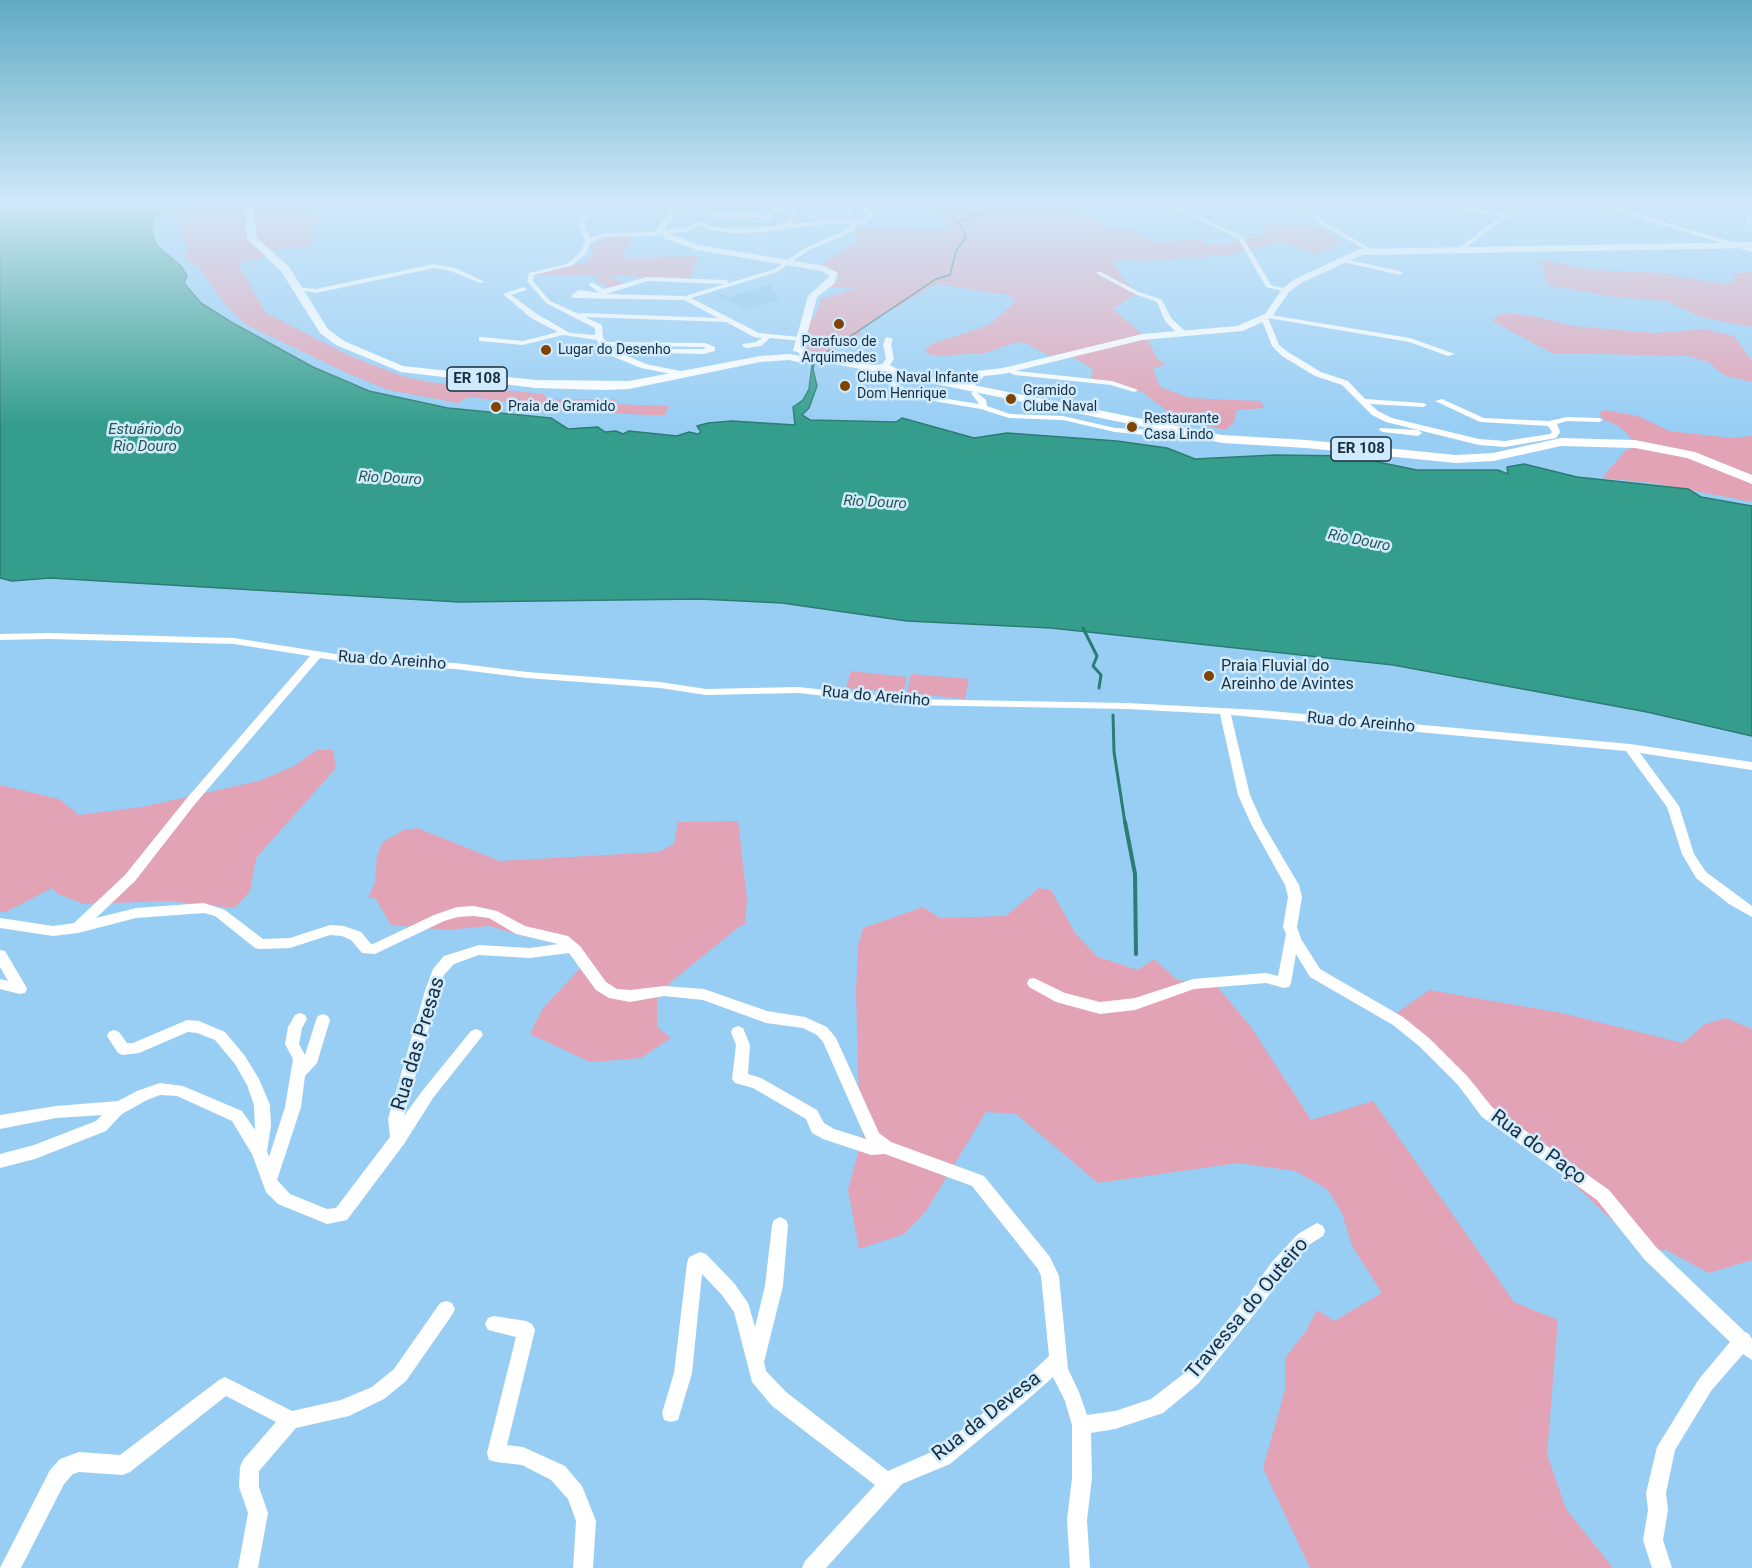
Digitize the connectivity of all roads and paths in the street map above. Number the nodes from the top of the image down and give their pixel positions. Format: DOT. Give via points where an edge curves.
graph roads {
  1 [pos="290,278"];
  2 [pos="379,278"];
  3 [pos="473,278"];
  4 [pos="529,278"];
  5 [pos="753,278"];
  6 [pos="833,278"];
  7 [pos="1109,278"];
  8 [pos="1264,278"];
  9 [pos="1304,278"];
  10 [pos="482,282"];
  11 [pos="738,283"];
  12 [pos="591,284"];
  13 [pos="524,289"];
  14 [pos="1286,290"];
  15 [pos="603,293"];
  16 [pos="586,295"];
  17 [pos="301,296"];
  18 [pos="685,298"];
  19 [pos="560,305"];
  20 [pos="1265,318"];
  21 [pos="728,320"];
  22 [pos="564,333"];
  23 [pos="1183,334"];
  24 [pos="767,338"];
  25 [pos="482,339"];
  26 [pos="889,339"];
  27 [pos="600,341"];
  28 [pos="640,344"];
  29 [pos="746,346"];
  30 [pos="795,349"];
  31 [pos="1451,354"];
  32 [pos="1008,369"];
  33 [pos="883,371"];
  34 [pos="682,374"];
  35 [pos="968,388"];
  36 [pos="1134,390"];
  37 [pos="1363,401"];
  38 [pos="1439,401"];
  39 [pos="1423,405"];
  40 [pos="983,407"];
  41 [pos="1599,420"];
  42 [pos="1551,424"];
  43 [pos="1383,430"];
  44 [pos="1436,432"];
  45 [pos="1154,433"];
  46 [pos="1535,443"];
  47 [pos="1752,480"];
  48 [pos="0,637"];
  49 [pos="318,654"];
  50 [pos="1225,711"];
  51 [pos="1630,748"];
  52 [pos="1752,766"];
  53 [pos="1752,912"];
  54 [pos="0,923"];
  55 [pos="78,928"];
  56 [pos="1292,934"];
  57 [pos="572,947"];
  58 [pos="0,955"];
  59 [pos="1034,983"];
  60 [pos="0,984"];
  61 [pos="300,1019"];
  62 [pos="323,1020"];
  63 [pos="738,1032"];
  64 [pos="476,1035"];
  65 [pos="114,1036"];
  66 [pos="297,1074"];
  67 [pos="145,1099"];
  68 [pos="117,1109"];
  69 [pos="0,1122"];
  70 [pos="398,1139"];
  71 [pos="885,1147"];
  72 [pos="259,1151"];
  73 [pos="0,1161"];
  74 [pos="269,1180"];
  75 [pos="780,1225"];
  76 [pos="1317,1231"];
  77 [pos="446,1309"];
  78 [pos="494,1323"];
  79 [pos="1747,1346"];
  80 [pos="1058,1360"];
  81 [pos="754,1366"];
  82 [pos="671,1413"];
  83 [pos="291,1420"];
  84 [pos="1082,1425"];
  85 [pos="889,1484"];
  86 [pos="10,1568"];
  87 [pos="248,1568"];
  88 [pos="583,1568"];
  89 [pos="812,1568"];
  90 [pos="1080,1568"];
  91 [pos="1662,1568"];
  1 -- 17 [label="main road, ER 108"];
  2 -- 17 [label="street"];
  3 -- 10 [label="street"];
  4 -- 27 [label="street" via="548,302 599,327"];
  5 -- 11 [label="street"];
  6 -- 30 [label="street" via="813,296"];
  7 -- 23 [label="street" via="1160,301 1168,319"];
  8 -- 14 [label="street" via="1268,286"];
  9 -- 14 [label="street"];
  11 -- 15 [label="street" via="647,279"];
  11 -- 18 [label="street"];
  12 -- 15 [label="street"];
  13 -- 22 [label="street" via="507,294 518,306"];
  14 -- 20 [label="street"];
  15 -- 16 [label="street"];
  15 -- 18 [label="street"];
  17 -- 34 [label="main road, ER 108" via="331,338 411,372 570,387 629,385"];
  18 -- 21 [label="street"];
  19 -- 21 [label="street" via="584,316"];
  20 -- 23 [label="street" via="1221,332"];
  20 -- 31 [label="street" via="1410,340"];
  20 -- 37 [label="street" via="1276,346 1285,354 1318,374 1345,384"];
  21 -- 24 [label="street"];
  22 -- 25 [label="street" via="523,343"];
  22 -- 27 [label="street"];
  23 -- 32 [label="street" via="1142,337"];
  24 -- 29 [label="street"];
  24 -- 30 [label="street"];
  26 -- 33 [label="street" via="890,359"];
  27 -- 28 [label="street"];
  27 -- 34 [label="street" via="615,354 644,366"];
  28 -- 28 [label="street" via="662,351 711,349 705,345"];
  30 -- 33 [label="main road, ER 108" via="798,360 817,358"];
  30 -- 34 [label="main road, ER 108"];
  32 -- 35 [label="street" via="981,373"];
  32 -- 36 [label="street" via="1015,373 1112,383"];
  33 -- 35 [label="main road, ER 108"];
  33 -- 40 [label="street" via="909,395"];
  35 -- 40 [label="street" via="983,402"];
  35 -- 46 [label="main road, ER 108" via="1222,439 1456,459 1493,457"];
  37 -- 39 [label="street"];
  37 -- 44 [label="street" via="1389,420"];
  38 -- 42 [label="street" via="1484,420"];
  40 -- 45 [label="street" via="1009,416 1063,418 1115,430"];
  41 -- 42 [label="street" via="1567,419"];
  42 -- 46 [label="street" via="1556,432"];
  43 -- 44 [label="street"];
  44 -- 46 [label="street" via="1479,442"];
  46 -- 47 [label="main road, ER 108" via="1635,444 1690,455"];
  48 -- 49 [label="street, Rua do Areinho" via="234,641"];
  49 -- 50 [label="street, Rua do Areinho" via="706,692 798,690 909,702"];
  49 -- 55 [label="street" via="130,878"];
  50 -- 51 [label="street, Rua do Areinho"];
  50 -- 56 [label="street, Rua do Paço" via="1244,795 1292,885"];
  51 -- 52 [label="street, Rua do Areinho"];
  51 -- 53 [label="street" via="1672,806 1688,854 1701,875"];
  54 -- 55 [label="street" via="53,931"];
  55 -- 57 [label="street" via="136,913 204,908 220,913 260,944 290,943 330,930 356,936 367,949 375,949 439,918 474,911 492,914 521,930 563,940"];
  56 -- 59 [label="street, Rua do Paço" via="1284,982 1266,978 1192,984 1135,1004 1100,1008 1061,998"];
  56 -- 79 [label="street, Rua do Paço" via="1303,959 1315,973 1398,1021 1464,1082 1487,1112 1603,1195 1650,1252"];
  57 -- 70 [label="street, Rua das Presas" via="530,953 479,950 449,960 435,982 398,1110"];
  57 -- 71 [label="street" via="601,986 614,994 664,991 704,995 822,1031 829,1038 873,1138"];
  58 -- 60 [label="street" via="20,989"];
  61 -- 66 [label="street" via="292,1044 300,1059"];
  62 -- 66 [label="street" via="310,1063"];
  63 -- 71 [label="street" via="743,1045 740,1079 756,1082 812,1115 818,1128 829,1134 871,1148"];
  64 -- 70 [label="street"];
  65 -- 72 [label="street" via="123,1049 134,1049 187,1026 220,1036 254,1083 262,1105 264,1126"];
  66 -- 74 [label="street" via="290,1117"];
  67 -- 68 [label="street"];
  68 -- 69 [label="street" via="56,1112"];
  68 -- 72 [label="street" via="160,1089 178,1090 237,1116"];
  68 -- 73 [label="street" via="101,1126"];
  70 -- 74 [label="street" via="341,1215 327,1217 284,1199"];
  71 -- 80 [label="street" via="978,1181 1044,1263 1050,1276"];
  72 -- 74 [label="street"];
  75 -- 81 [label="street" via="774,1286"];
  76 -- 84 [label="street, Travessa do Outeiro" via="1304,1239 1278,1268 1192,1378 1156,1406 1115,1420"];
  77 -- 83 [label="street" via="400,1376 378,1393 342,1409"];
  78 -- 88 [label="street" via="526,1330 496,1453 522,1456 558,1473 575,1493 586,1521"];
  79 -- 91 [label="street" via="1704,1385 1666,1447 1656,1493 1658,1510 1653,1540"];
  80 -- 84 [label="street"];
  80 -- 85 [label="street, Rua da Devesa" via="943,1457 895,1477"];
  81 -- 82 [label="street" via="742,1310 700,1260 695,1263 683,1373"];
  81 -- 85 [label="street" via="779,1399"];
  83 -- 86 [label="street" via="225,1386 123,1465 79,1462 67,1466 57,1477"];
  83 -- 87 [label="street" via="250,1467 249,1487 258,1514"];
  84 -- 90 [label="street" via="1077,1520"];
  85 -- 89 [label="street, Rua da Devesa"];
}
